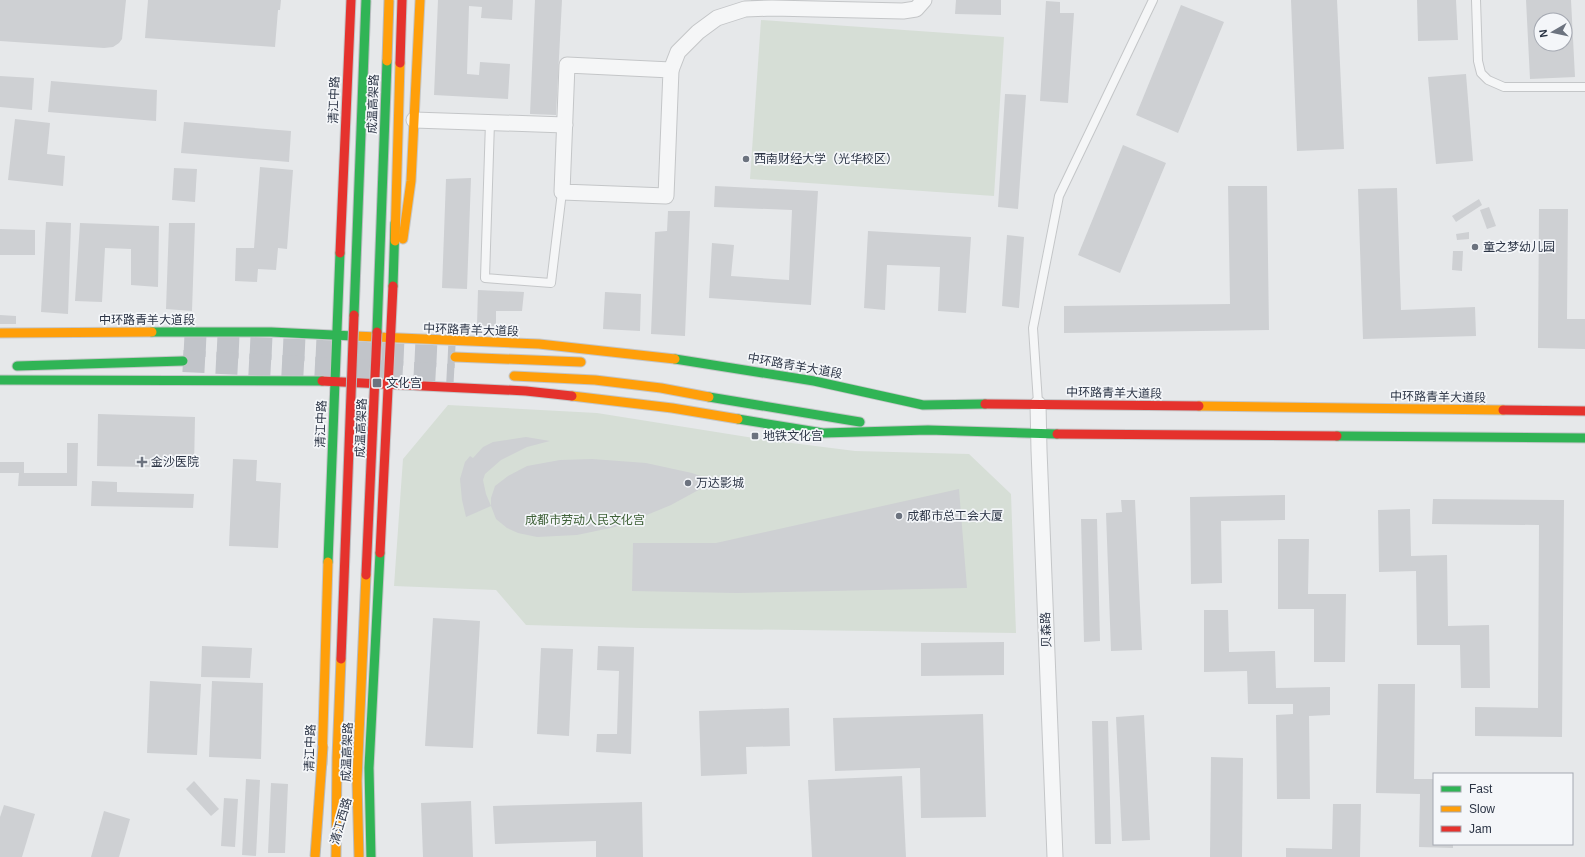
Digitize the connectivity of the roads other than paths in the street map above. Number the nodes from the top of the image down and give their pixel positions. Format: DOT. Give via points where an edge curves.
graph roads {
  1 [pos="351,0"];
  2 [pos="366,0"];
  3 [pos="389,0"];
  4 [pos="400,0"];
  5 [pos="420,0"];
  6 [pos="924,0"];
  7 [pos="1153,0"];
  8 [pos="1476,0"];
  9 [pos="671,70"];
  10 [pos="1585,87"];
  11 [pos="414,120"];
  12 [pos="490,122"];
  13 [pos="565,125"];
  14 [pos="562,192"];
  15 [pos="395,241"];
  16 [pos="392,311"];
  17 [pos="0,333"];
  18 [pos="336,336"];
  19 [pos="391,339"];
  20 [pos="455,357"];
  21 [pos="183,361"];
  22 [pos="592,362"];
  23 [pos="8,366"];
  24 [pos="502,376"];
  25 [pos="0,380"];
  26 [pos="334,381"];
  27 [pos="388,384"];
  28 [pos="860,401"];
  29 [pos="1038,404"];
  30 [pos="923,405"];
  31 [pos="1585,411"];
  32 [pos="928,430"];
  33 [pos="1038,434"];
  34 [pos="1585,438"];
  35 [pos="342,625"];
  36 [pos="369,768"];
  37 [pos="350,835"];
  38 [pos="317,855"];
  39 [pos="336,857"];
  40 [pos="360,857"];
  41 [pos="370,857"];
  42 [pos="1055,857"];
  1 -- 18 [label="main road, 清江中路"];
  2 -- 35 [label="main road, 成温高架路, bridge"];
  3 -- 40 [label="main road, 成温高架路, bridge" via="357,781"];
  4 -- 15 [label="main road"];
  4 -- 15 [label="main road" via="393,135"];
  5 -- 11 [label="main road"];
  6 -- 9 [label="street" via="916,9 903,11 745,9 717,18 698,32 678,52"];
  7 -- 29 [label="lane" via="1059,196 1033,328"];
  8 -- 10 [label="lane" via="1478,60 1481,73 1488,80 1504,87"];
  9 -- 13 [label="street" via="567,65"];
  9 -- 14 [label="street" via="666,196"];
  11 -- 12 [label="street"];
  11 -- 16 [label="main road" via="411,181"];
  12 -- 13 [label="street"];
  12 -- 14 [label="lane" via="485,278 551,283"];
  13 -- 14 [label="street"];
  15 -- 16 [label="main road"];
  16 -- 19 [label="main road"];
  17 -- 18 [label="main road, 中环路青羊大道段" via="264,332"];
  18 -- 19 [label="main road, 中环路青羊大道段"];
  18 -- 26 [label="main road, 清江中路"];
  19 -- 27 [label="main road"];
  19 -- 30 [label="main road, 中环路青羊大道段" via="538,344 650,355 814,381"];
  20 -- 22 [label="main road"];
  21 -- 23 [label="main road"];
  24 -- 32 [label="main road" via="595,380 661,388 892,428"];
  25 -- 26 [label="main road"];
  26 -- 27 [label="main road"];
  26 -- 38 [label="main road, 清江中路" via="326,660"];
  27 -- 32 [label="main road" via="526,391 624,402 823,433"];
  27 -- 36 [label="main road"];
  28 -- 30 [label="main road"];
  29 -- 30 [label="main road, 中环路青羊大道段"];
  29 -- 31 [label="main road, 中环路青羊大道段"];
  29 -- 33 [label="street, 贝森路"];
  32 -- 33 [label="main road"];
  33 -- 34 [label="main road"];
  33 -- 42 [label="street, 贝森路"];
  35 -- 38 [label="main road, bridge" via="325,718"];
  35 -- 39 [label="main road, 成温高架路, bridge"];
  36 -- 37 [label="main road, 清江西路"];
  36 -- 41 [label="main road"];
}
